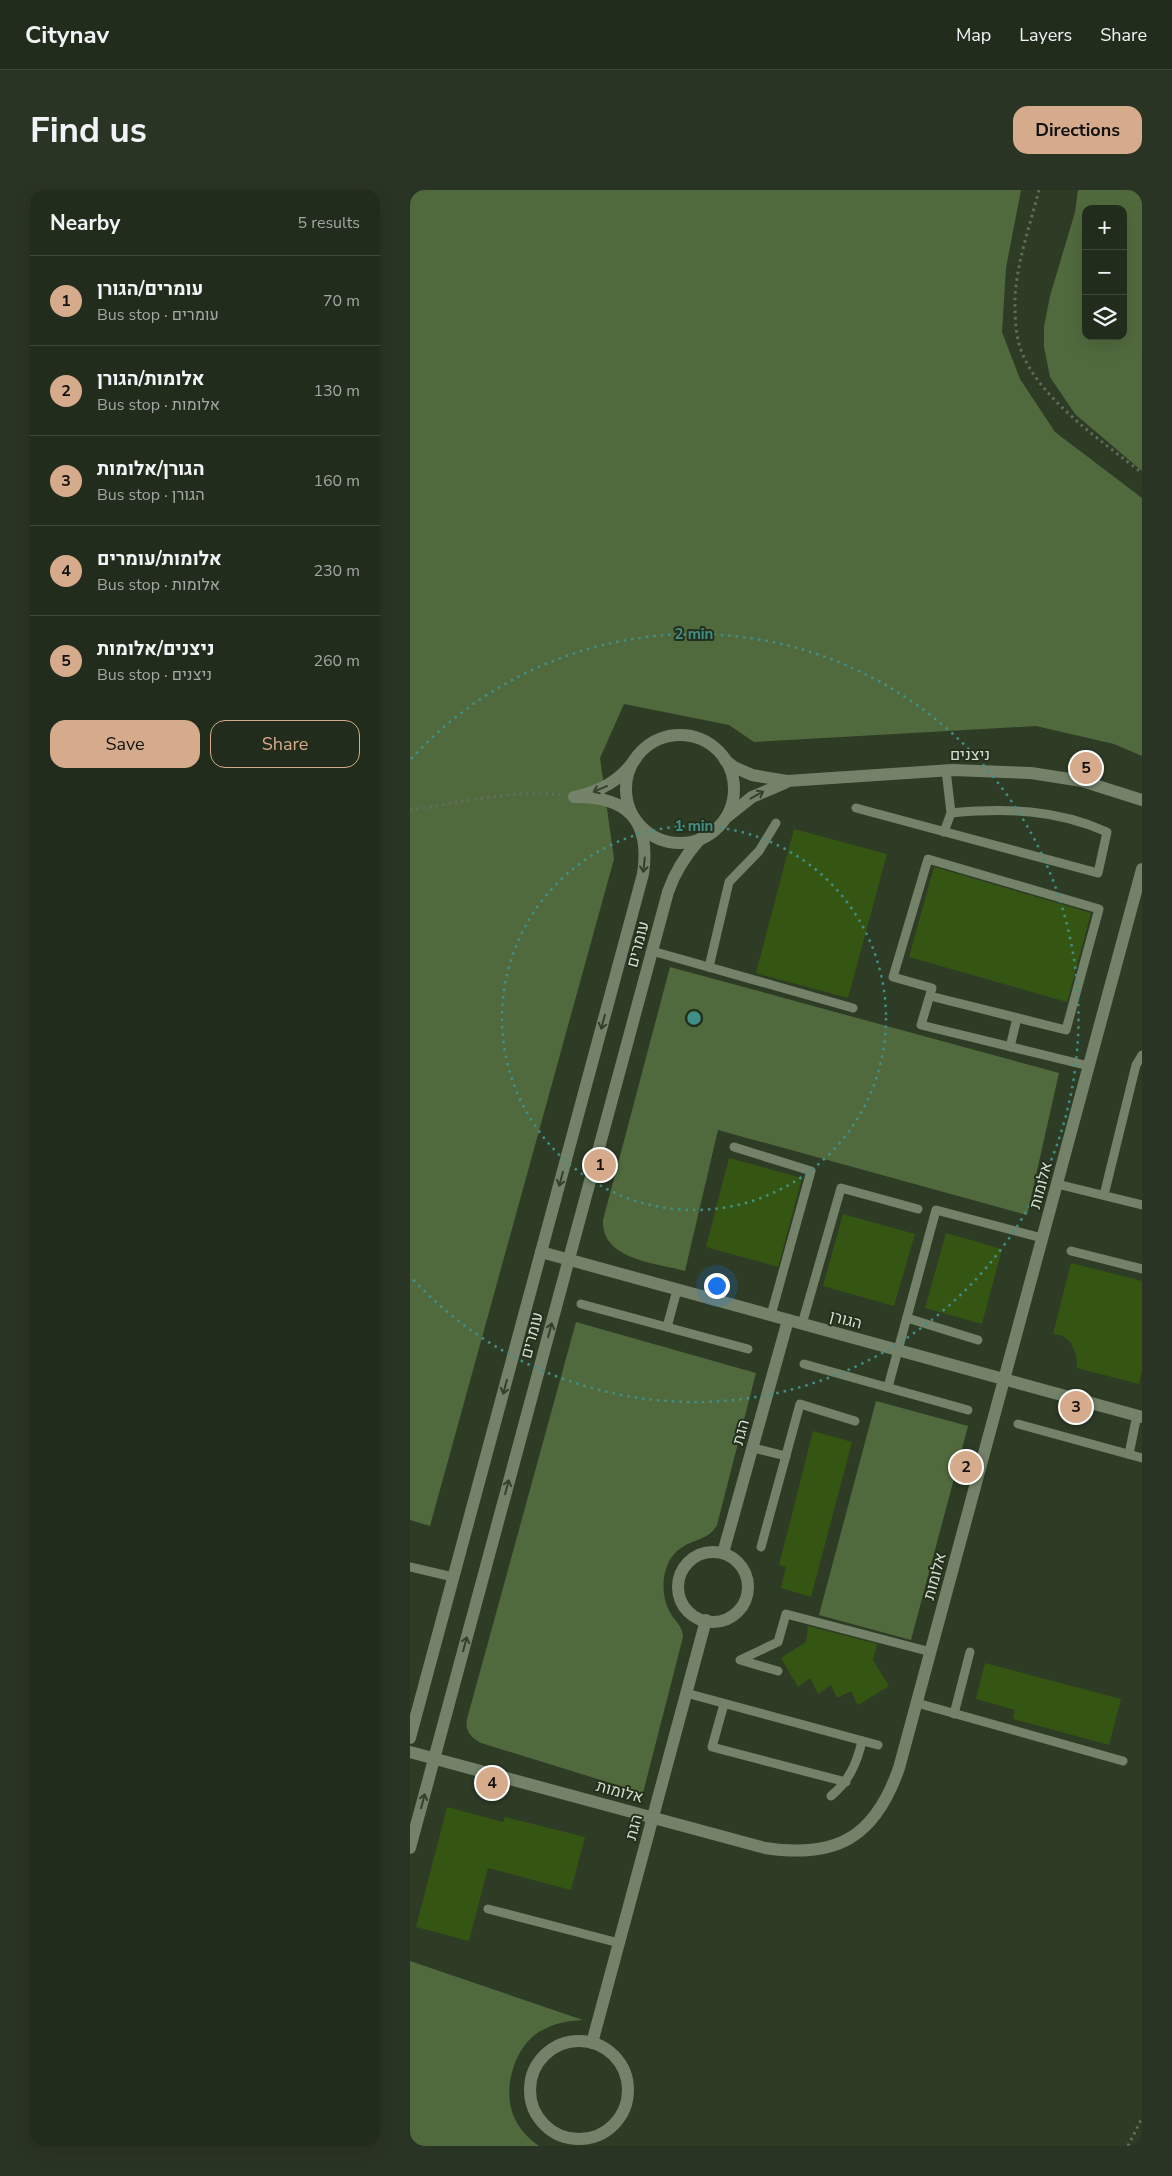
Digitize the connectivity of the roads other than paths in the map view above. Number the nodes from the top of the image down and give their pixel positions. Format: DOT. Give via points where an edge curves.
graph roads {
  1 [pos="636,758"];
  2 [pos="725,760"];
  3 [pos="946,770"];
  4 [pos="795,781"];
  5 [pos="1142,800"];
  6 [pos="856,808"];
  7 [pos="951,813"];
  8 [pos="635,818"];
  9 [pos="724,820"];
  10 [pos="776,823"];
  11 [pos="944,832"];
  12 [pos="700,839"];
  13 [pos="1142,868"];
  14 [pos="652,951"];
  15 [pos="709,967"];
  16 [pos="930,996"];
  17 [pos="853,1008"];
  18 [pos="1017,1018"];
  19 [pos="1010,1046"];
  20 [pos="1142,1055"];
  21 [pos="1089,1066"];
  22 [pos="734,1147"];
  23 [pos="1057,1184"];
  24 [pos="1104,1195"];
  25 [pos="1142,1204"];
  26 [pos="918,1209"];
  27 [pos="1042,1238"];
  28 [pos="1071,1251"];
  29 [pos="541,1252"];
  30 [pos="568,1260"];
  31 [pos="1142,1269"];
  32 [pos="677,1290"];
  33 [pos="582,1304"];
  34 [pos="772,1316"];
  35 [pos="907,1318"];
  36 [pos="788,1320"];
  37 [pos="802,1324"];
  38 [pos="667,1327"];
  39 [pos="978,1340"];
  40 [pos="748,1349"];
  41 [pos="898,1350"];
  42 [pos="804,1364"];
  43 [pos="1004,1379"];
  44 [pos="888,1387"];
  45 [pos="968,1410"];
  46 [pos="1139,1416"];
  47 [pos="855,1421"];
  48 [pos="1018,1424"];
  49 [pos="753,1448"];
  50 [pos="1128,1454"];
  51 [pos="786,1456"];
  52 [pos="1142,1458"];
  53 [pos="761,1547"];
  54 [pos="723,1554"];
  55 [pos="411,1569"];
  56 [pos="453,1577"];
  57 [pos="706,1620"];
  58 [pos="930,1652"];
  59 [pos="970,1652"];
  60 [pos="778,1671"];
  61 [pos="686,1693"];
  62 [pos="917,1703"];
  63 [pos="724,1704"];
  64 [pos="954,1714"];
  65 [pos="410,1738"];
  66 [pos="862,1741"];
  67 [pos="878,1745"];
  68 [pos="410,1752"];
  69 [pos="434,1758"];
  70 [pos="1123,1761"];
  71 [pos="846,1782"];
  72 [pos="831,1796"];
  73 [pos="652,1817"];
  74 [pos="410,1848"];
  75 [pos="488,1909"];
  76 [pos="619,1943"];
  77 [pos="592,2043"];
  78 [pos="570,2142"];
  1 -- 2 [label="street" via="660,739 682,735 711,745"];
  1 -- 8 [label="street" via="627,787 630,809"];
  1 -- 8 [label="street, one-way" via="614,782 600,790 574,797 611,801"];
  2 -- 4 [label="street, ניצנים" via="752,775"];
  2 -- 9 [label="street" via="734,790 733,801"];
  3 -- 4 [label="street, ניצנים"];
  3 -- 5 [label="street, ניצנים" via="1005,770 1057,776"];
  3 -- 7 [label="lane"];
  9 -- 4 [label="street, ניצנים, one-way" via="760,792"];
  6 -- 11 [label="lane"];
  7 -- 11 [label="lane"];
  7 -- 11 [label="lane" via="1033,811 1090,824 1107,832 1098,873"];
  8 -- 12 [label="street" via="650,833 668,841 679,843"];
  8 -- 29 [label="street, עומרים, one-way" via="644,842 643,874"];
  9 -- 12 [label="street"];
  10 -- 15 [label="lane" via="759,851 729,882"];
  12 -- 14 [label="street, עומרים" via="674,873"];
  13 -- 21 [label="street, אלומות"];
  14 -- 15 [label="lane"];
  14 -- 30 [label="street, עומרים"];
  15 -- 17 [label="lane"];
  16 -- 18 [label="lane"];
  16 -- 18 [label="lane" via="932,988 893,977 928,858 1099,909 1066,1030"];
  16 -- 19 [label="lane" via="922,1025"];
  18 -- 19 [label="lane"];
  19 -- 21 [label="lane"];
  20 -- 24 [label="lane" via="1136,1065"];
  21 -- 23 [label="street, אלומות"];
  22 -- 34 [label="lane" via="811,1171"];
  23 -- 24 [label="lane"];
  23 -- 27 [label="street, אלומות"];
  24 -- 25 [label="lane"];
  26 -- 37 [label="lane" via="841,1188"];
  27 -- 35 [label="lane" via="936,1210"];
  27 -- 43 [label="street, אלומות"];
  28 -- 31 [label="lane"];
  29 -- 30 [label="street, הגורן"];
  29 -- 56 [label="street, עומרים, one-way"];
  30 -- 32 [label="street, הגורן"];
  69 -- 30 [label="street, עומרים, one-way"];
  32 -- 34 [label="street, הגורן"];
  32 -- 38 [label="lane"];
  33 -- 38 [label="lane"];
  34 -- 36 [label="street, הגורן"];
  35 -- 39 [label="lane"];
  35 -- 41 [label="lane"];
  36 -- 37 [label="street, הגורן"];
  36 -- 49 [label="street, הגת"];
  37 -- 41 [label="street, הגורן"];
  38 -- 40 [label="lane"];
  41 -- 43 [label="street, הגורן"];
  41 -- 44 [label="lane"];
  42 -- 44 [label="lane"];
  43 -- 46 [label="street, הגורן"];
  43 -- 58 [label="street, אלומות"];
  44 -- 45 [label="lane"];
  46 -- 50 [label="lane"];
  47 -- 51 [label="lane" via="800,1404"];
  48 -- 50 [label="lane"];
  49 -- 51 [label="lane"];
  49 -- 54 [label="street, הגת"];
  50 -- 52 [label="lane"];
  51 -- 53 [label="lane"];
  54 -- 57 [label="street" via="733,1558 742,1568 747,1594 742,1606 732,1616 719,1621"];
  54 -- 57 [label="street" via="707,1552 694,1557 685,1566 680,1579 679,1593 684,1605 694,1615"];
  55 -- 56 [label="lane"];
  56 -- 65 [label="street, עומרים"];
  57 -- 61 [label="street, הגת"];
  58 -- 60 [label="lane" via="786,1614 778,1642 740,1660"];
  58 -- 62 [label="street, אלומות"];
  59 -- 64 [label="lane"];
  61 -- 63 [label="lane"];
  61 -- 73 [label="street, הגת"];
  62 -- 64 [label="lane"];
  62 -- 73 [label="street, אלומות" via="892,1790 882,1808 853,1837 834,1846 814,1851 782,1851"];
  63 -- 66 [label="lane"];
  63 -- 71 [label="lane" via="712,1747"];
  64 -- 70 [label="lane"];
  66 -- 67 [label="lane"];
  66 -- 71 [label="lane"];
  68 -- 69 [label="street, אלומות"];
  69 -- 73 [label="street, אלומות"];
  74 -- 69 [label="street, עומרים, one-way"];
  71 -- 72 [label="lane"];
  73 -- 76 [label="street, הגת"];
  75 -- 76 [label="lane"];
  76 -- 77 [label="street, הגת"];
  77 -- 78 [label="street" via="607,2050 620,2063 627,2082 627,2101 619,2118 606,2132"];
  77 -- 78 [label="street" via="570,2042 552,2049 539,2062 531,2079 531,2099 538,2117"];
}
